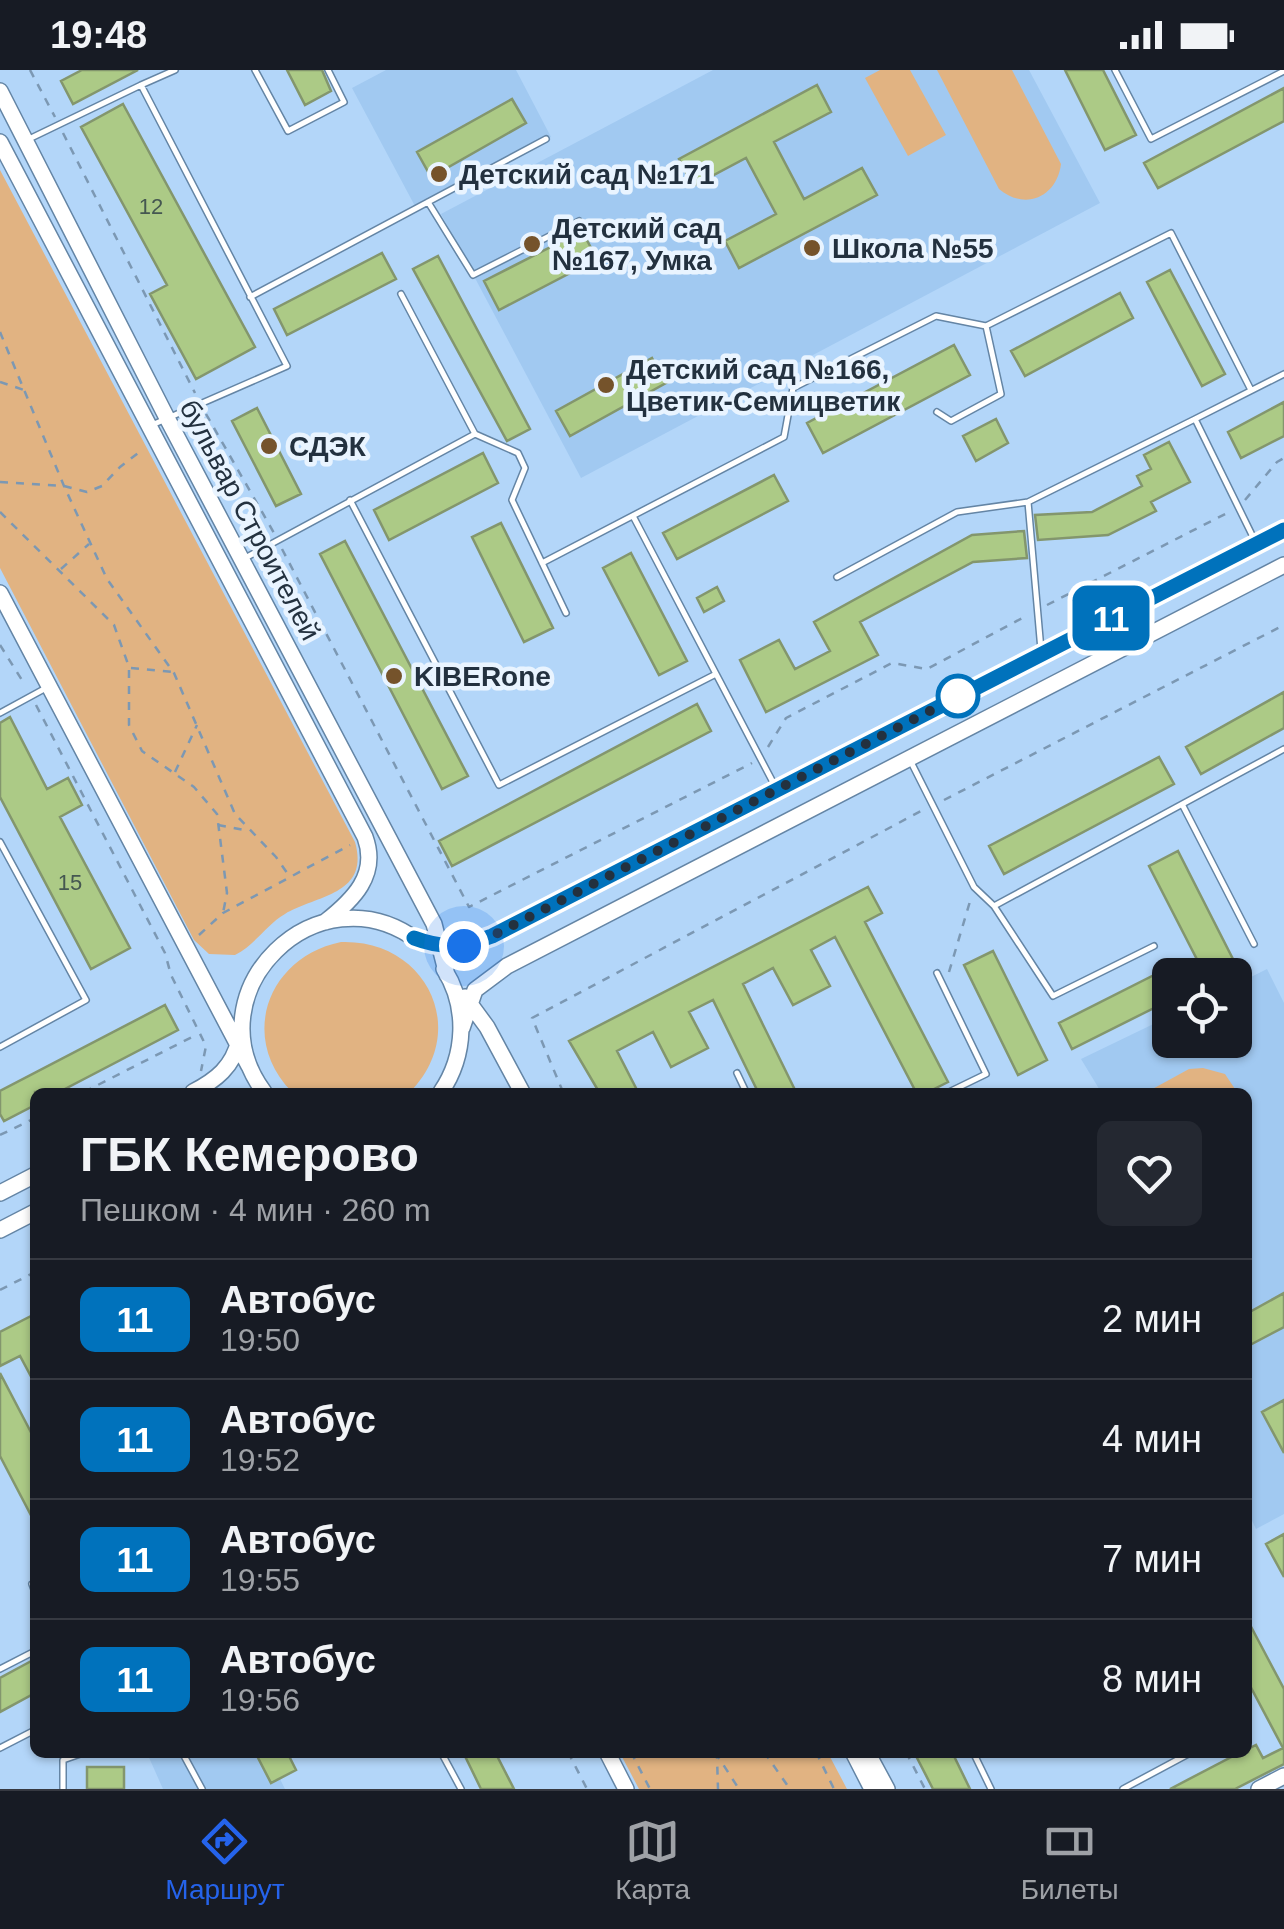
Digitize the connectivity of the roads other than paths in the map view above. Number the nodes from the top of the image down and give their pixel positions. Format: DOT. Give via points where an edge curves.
graph roads {
  1 [pos="175,70"];
  2 [pos="255,70"];
  3 [pos="328,70"];
  4 [pos="1115,70"];
  5 [pos="1284,71"];
  6 [pos="141,85"];
  7 [pos="0,91"];
  8 [pos="546,139"];
  9 [pos="26,140"];
  10 [pos="0,142"];
  11 [pos="428,202"];
  12 [pos="579,221"];
  13 [pos="401,294"];
  14 [pos="250,296"];
  15 [pos="986,326"];
  16 [pos="1284,374"];
  17 [pos="1251,390"];
  18 [pos="938,412"];
  19 [pos="168,418"];
  20 [pos="1194,418"];
  21 [pos="148,427"];
  22 [pos="475,434"];
  23 [pos="350,500"];
  24 [pos="1028,502"];
  25 [pos="633,516"];
  26 [pos="1284,530"];
  27 [pos="1256,544"];
  28 [pos="243,559"];
  29 [pos="542,563"];
  30 [pos="1284,565"];
  31 [pos="837,576"];
  32 [pos="0,594"];
  33 [pos="566,613"];
  34 [pos="1041,653"];
  35 [pos="716,674"];
  36 [pos="50,686"];
  37 [pos="0,713"];
  38 [pos="1284,749"];
  39 [pos="910,759"];
  40 [pos="777,791"];
  41 [pos="1183,806"];
  42 [pos="0,842"];
  43 [pos="994,906"];
  44 [pos="325,922"];
  45 [pos="414,938"];
  46 [pos="1254,944"];
  47 [pos="442,946"];
  48 [pos="1154,946"];
  49 [pos="937,973"];
  50 [pos="449,978"];
  51 [pos="469,1001"];
  52 [pos="242,1022"];
  53 [pos="462,1028"];
  54 [pos="238,1046"];
  55 [pos="0,1047"];
  56 [pos="249,1066"];
  57 [pos="737,1073"];
  58 [pos="199,1088"];
  59 [pos="262,1088"];
  60 [pos="443,1088"];
  61 [pos="520,1088"];
  62 [pos="744,1088"];
  63 [pos="957,1088"];
  64 [pos="30,1178"];
  65 [pos="0,1193"];
  66 [pos="30,1215"];
  67 [pos="0,1230"];
  68 [pos="30,1654"];
  69 [pos="0,1669"];
  70 [pos="30,1733"];
  71 [pos="0,1748"];
  72 [pos="69,1758"];
  73 [pos="185,1758"];
  74 [pos="444,1758"];
  75 [pos="610,1758"];
  76 [pos="856,1758"];
  77 [pos="870,1758"];
  78 [pos="976,1758"];
  79 [pos="1181,1758"];
  80 [pos="1284,1776"];
  81 [pos="624,1788"];
  82 [pos="63,1789"];
  83 [pos="202,1789"];
  84 [pos="461,1789"];
  85 [pos="872,1789"];
  86 [pos="886,1789"];
  87 [pos="992,1789"];
  88 [pos="1124,1789"];
  89 [pos="1260,1789"];
  1 -- 6 [label="lane"];
  2 -- 3 [label="lane" via="288,130 344,102"];
  4 -- 5 [label="lane" via="1151,138"];
  6 -- 9 [label="lane"];
  6 -- 14 [label="lane"];
  7 -- 9 [label="main road, бульвар Строителей"];
  8 -- 11 [label="lane"];
  9 -- 19 [label="main road, бульвар Строителей"];
  10 -- 21 [label="main road, бульвар Строителей"];
  11 -- 12 [label="lane" via="474,275"];
  11 -- 14 [label="lane"];
  13 -- 22 [label="lane"];
  14 -- 19 [label="lane" via="287,366"];
  15 -- 17 [label="lane" via="1170,234"];
  15 -- 18 [label="lane" via="1001,394 951,421"];
  15 -- 25 [label="lane" via="936,316 793,388 784,438"];
  16 -- 17 [label="lane"];
  17 -- 20 [label="lane"];
  19 -- 21 [label="lane"];
  19 -- 28 [label="main road, бульвар Строителей"];
  20 -- 24 [label="lane"];
  20 -- 27 [label="lane"];
  21 -- 44 [label="main road, бульвар Строителей" via="368,846 360,889"];
  22 -- 23 [label="lane"];
  22 -- 29 [label="lane" via="518,453 525,468 512,500"];
  23 -- 28 [label="lane"];
  23 -- 35 [label="lane" via="499,785"];
  24 -- 31 [label="lane" via="957,512"];
  24 -- 34 [label="lane"];
  25 -- 29 [label="lane"];
  25 -- 35 [label="lane"];
  26 -- 27 [label="main road"];
  27 -- 34 [label="main road"];
  28 -- 47 [label="main road, бульвар Строителей"];
  29 -- 33 [label="lane"];
  30 -- 39 [label="main road"];
  32 -- 36 [label="main road"];
  34 -- 40 [label="main road"];
  35 -- 40 [label="lane"];
  36 -- 37 [label="lane"];
  36 -- 54 [label="main road"];
  38 -- 41 [label="lane"];
  39 -- 43 [label="lane" via="974,886"];
  39 -- 51 [label="main road" via="507,966"];
  40 -- 47 [label="main road" via="492,936"];
  41 -- 43 [label="lane"];
  41 -- 46 [label="lane"];
  42 -- 55 [label="lane" via="86,1000"];
  43 -- 48 [label="lane" via="1054,996"];
  44 -- 45 [label="main road" via="381,923"];
  44 -- 52 [label="main road" via="294,934 267,959 250,986"];
  45 -- 47 [label="main road"];
  45 -- 50 [label="main road"];
  47 -- 50 [label="main road, бульвар Строителей"];
  49 -- 63 [label="lane" via="986,1074"];
  50 -- 51 [label="main road"];
  50 -- 53 [label="main road, бульвар Строителей"];
  51 -- 53 [label="main road"];
  51 -- 61 [label="main road"];
  52 -- 54 [label="main road"];
  52 -- 56 [label="main road"];
  53 -- 60 [label="main road"];
  54 -- 56 [label="main road"];
  54 -- 58 [label="main road" via="218,1078"];
  56 -- 59 [label="main road"];
  57 -- 62 [label="lane"];
  64 -- 65 [label="main road"];
  66 -- 67 [label="main road"];
  68 -- 69 [label="lane"];
  70 -- 71 [label="lane"];
  72 -- 82 [label="lane" via="63,1760"];
  73 -- 83 [label="lane"];
  74 -- 84 [label="lane"];
  75 -- 81 [label="main road"];
  76 -- 85 [label="main road"];
  77 -- 86 [label="main road"];
  78 -- 87 [label="lane"];
  79 -- 88 [label="lane"];
  80 -- 89 [label="main road"];
}
